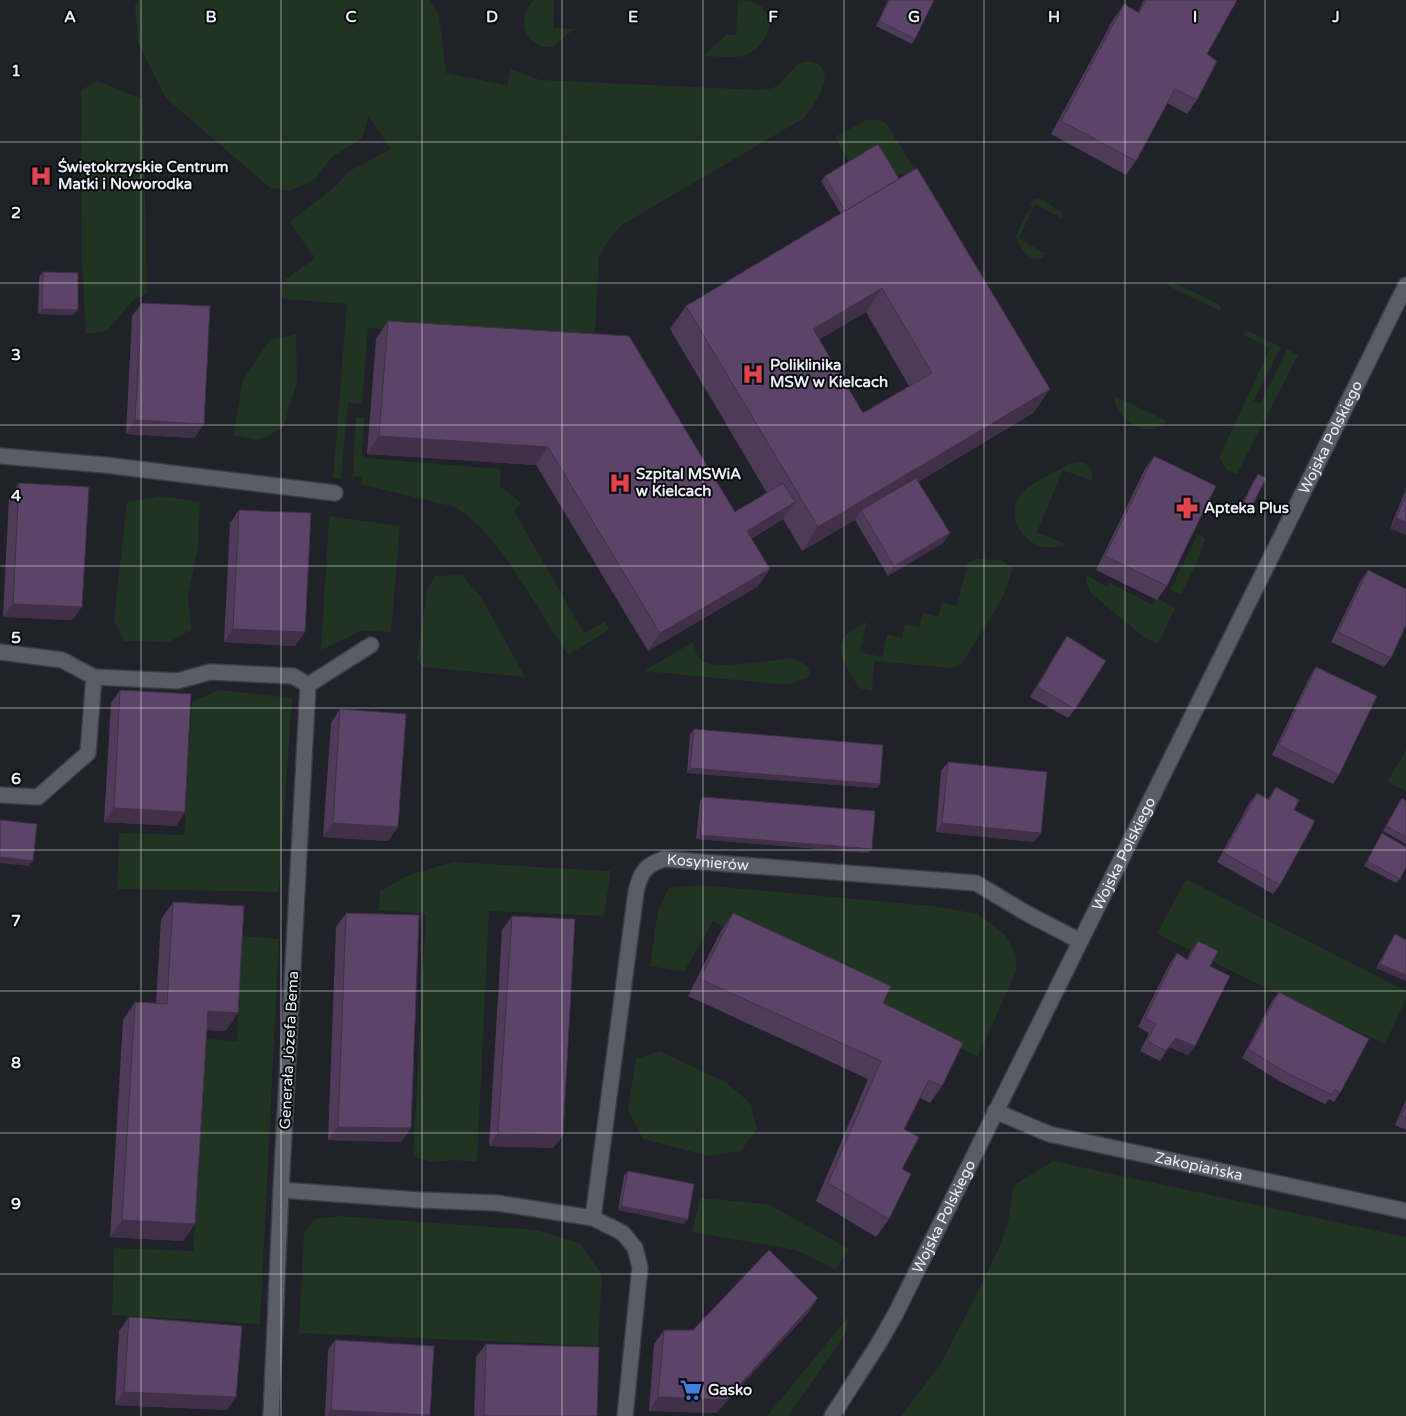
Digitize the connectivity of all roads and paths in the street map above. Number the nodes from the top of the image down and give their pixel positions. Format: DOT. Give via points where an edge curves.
graph roads {
  1 [pos="1406,285"];
  2 [pos="0,456"];
  3 [pos="335,493"];
  4 [pos="371,645"];
  5 [pos="0,652"];
  6 [pos="94,677"];
  7 [pos="308,685"];
  8 [pos="0,795"];
  9 [pos="1080,941"];
  10 [pos="995,1111"];
  11 [pos="281,1190"];
  12 [pos="1406,1211"];
  13 [pos="593,1218"];
  14 [pos="270,1416"];
  15 [pos="625,1416"];
  16 [pos="832,1416"];
  1 -- 9 [label="street, Wojska Polskiego"];
  2 -- 3 [label="street" via="105,465"];
  4 -- 7 [label="street"];
  5 -- 6 [label="street" via="62,660"];
  6 -- 7 [label="street" via="177,680 210,672 293,676"];
  6 -- 8 [label="street" via="88,753 38,796"];
  7 -- 11 [label="street, Generała Józefa Bema"];
  9 -- 10 [label="street, Wojska Polskiego"];
  9 -- 13 [label="street, Kosynierów" via="976,883 664,859 653,862 639,877 636,892"];
  10 -- 12 [label="street, Zakopiańska" via="1049,1134"];
  10 -- 16 [label="street, Wojska Polskiego" via="883,1336"];
  11 -- 13 [label="street" via="497,1203"];
  11 -- 14 [label="street, Generała Józefa Bema"];
  13 -- 15 [label="street" via="624,1233 636,1248 640,1267"];
}
